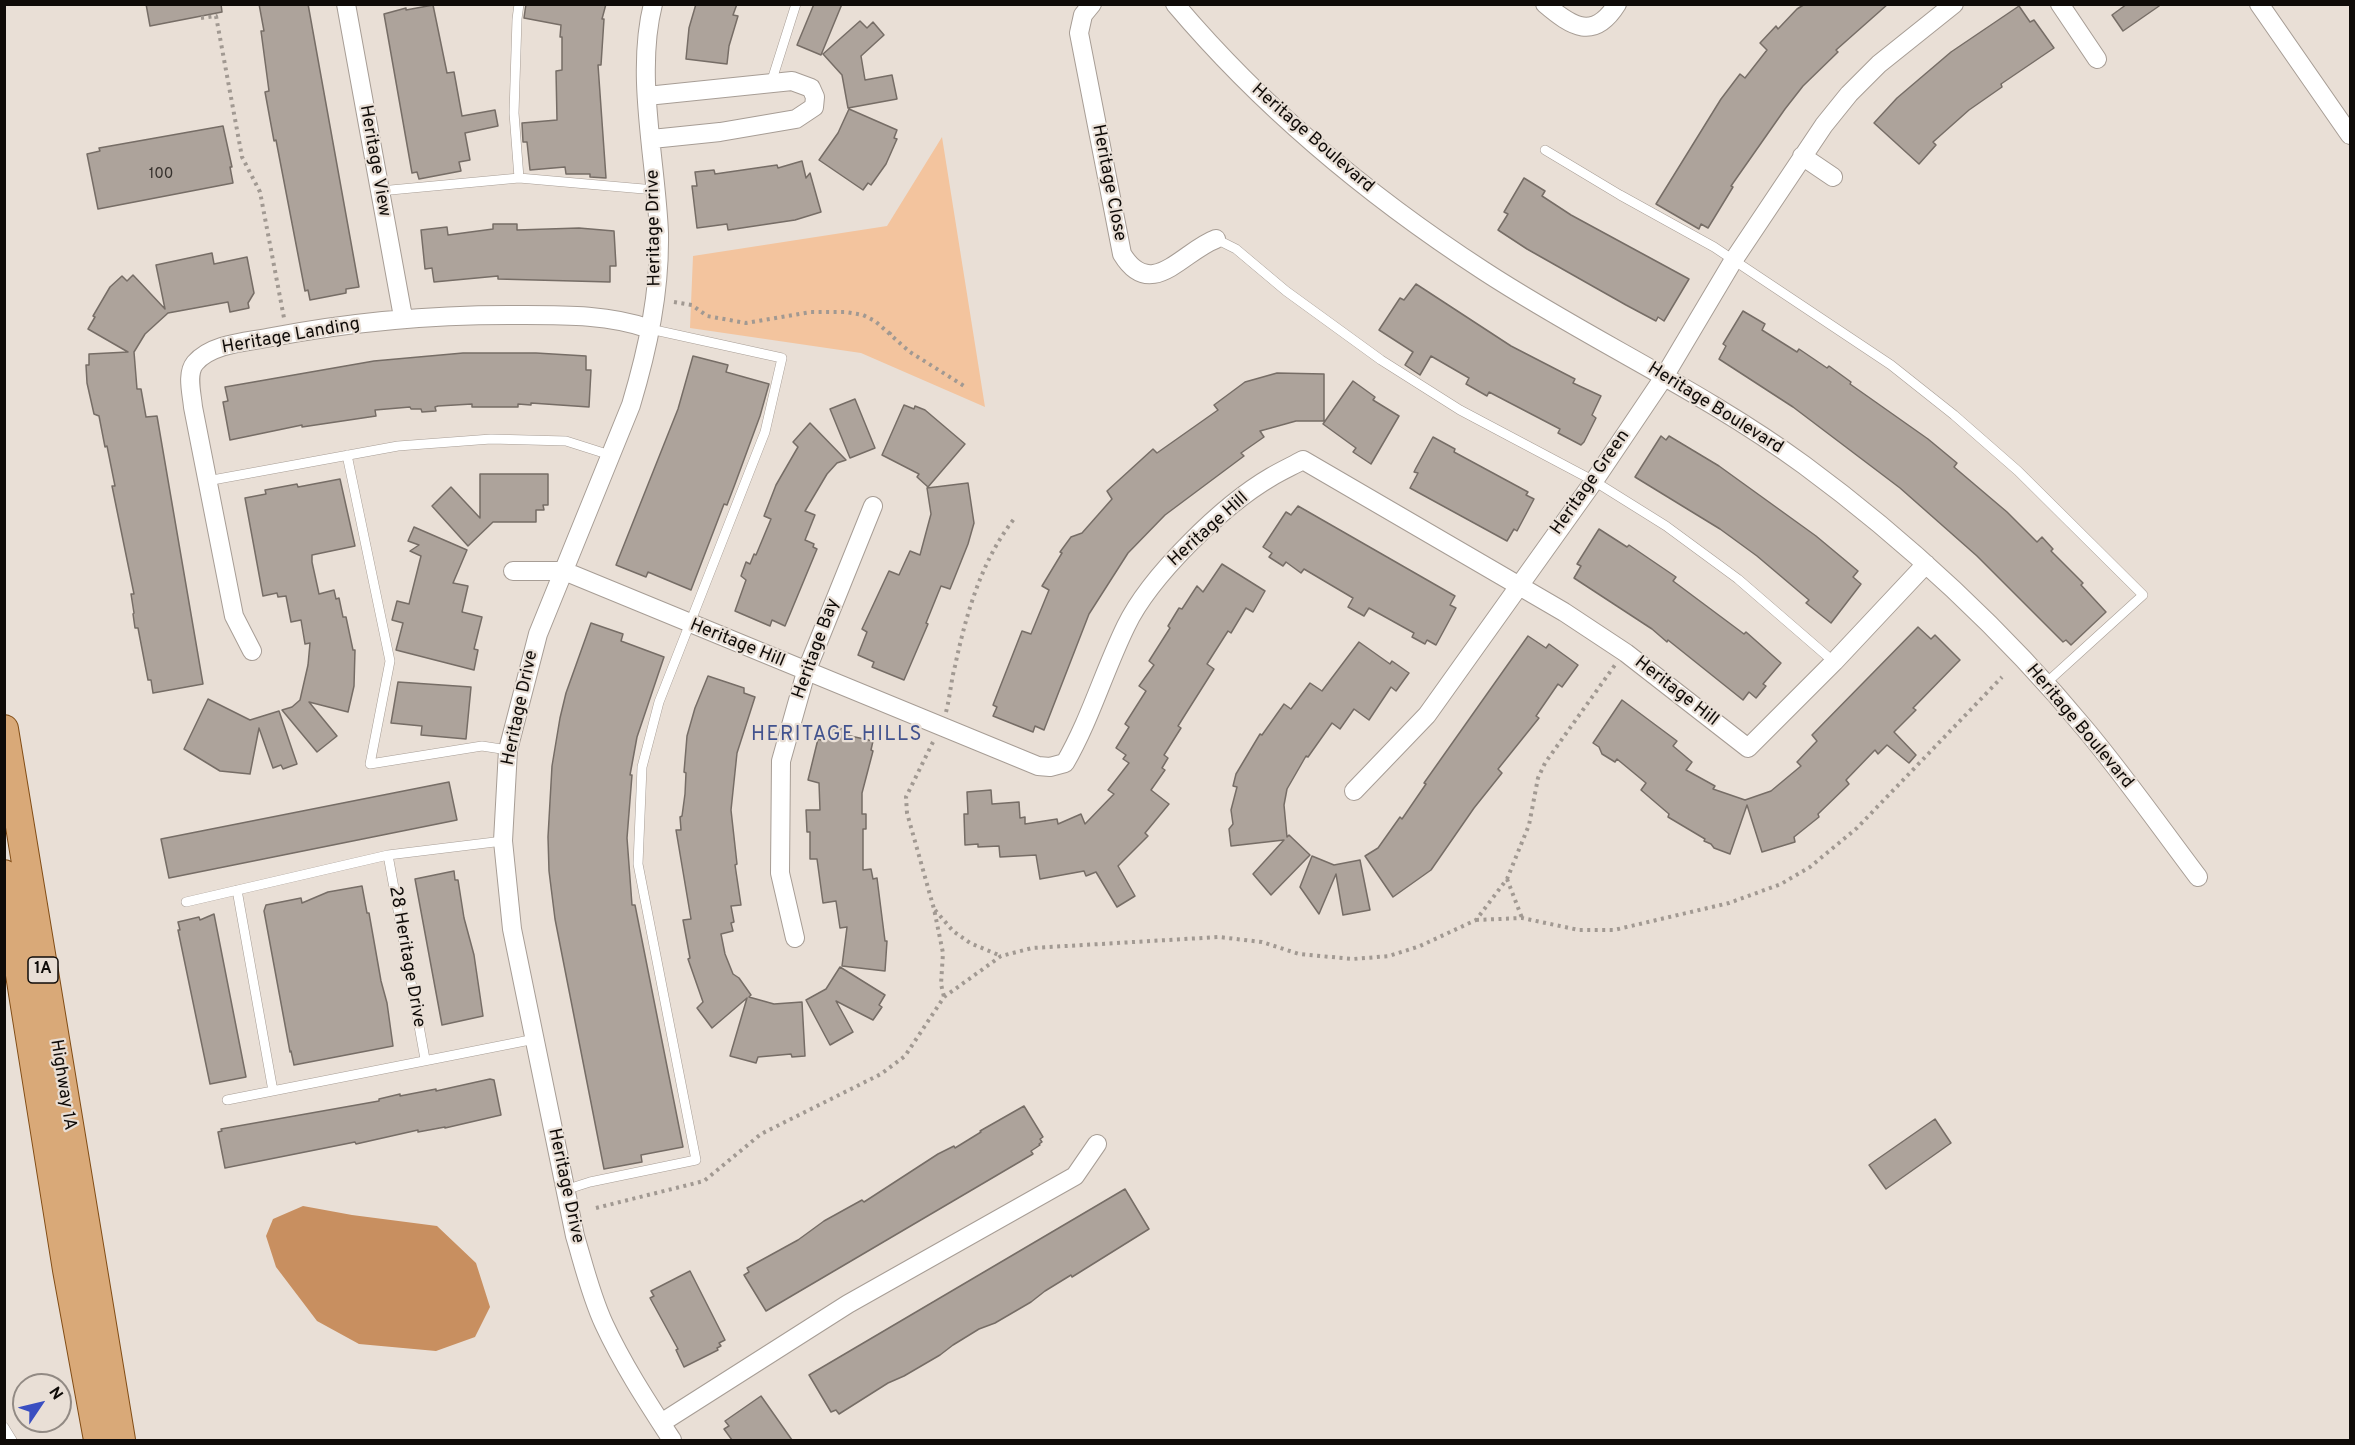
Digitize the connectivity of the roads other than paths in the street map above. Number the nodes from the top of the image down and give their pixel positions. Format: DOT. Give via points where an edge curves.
graph roads {
  1 [pos="346,4"];
  2 [pos="519,4"];
  3 [pos="653,4"];
  4 [pos="796,4"];
  5 [pos="1092,4"];
  6 [pos="1175,4"];
  7 [pos="1545,4"];
  8 [pos="1617,4"];
  9 [pos="1954,4"];
  10 [pos="2060,4"];
  11 [pos="2259,4"];
  12 [pos="2097,59"];
  13 [pos="771,83"];
  14 [pos="647,96"];
  15 [pos="2350,135"];
  16 [pos="652,139"];
  17 [pos="1545,150"];
  18 [pos="1802,156"];
  19 [pos="1833,177"];
  20 [pos="519,178"];
  21 [pos="380,190"];
  22 [pos="655,190"];
  23 [pos="1216,239"];
  24 [pos="1733,261"];
  25 [pos="403,317"];
  26 [pos="651,329"];
  27 [pos="1664,377"];
  28 [pos="347,455"];
  29 [pos="610,455"];
  30 [pos="207,481"];
  31 [pos="1594,481"];
  32 [pos="873,506"];
  33 [pos="1926,564"];
  34 [pos="513,571"];
  35 [pos="564,571"];
  36 [pos="1520,585"];
  37 [pos="690,625"];
  38 [pos="252,651"];
  39 [pos="1834,662"];
  40 [pos="806,672"];
  41 [pos="2045,684"];
  42 [pos="4,729"];
  43 [pos="508,750"];
  44 [pos="1354,791"];
  45 [pos="503,841"];
  46 [pos="388,855"];
  47 [pos="4,874"];
  48 [pos="2198,877"];
  49 [pos="237,891"];
  50 [pos="186,902"];
  51 [pos="795,938"];
  52 [pos="535,1039"];
  53 [pos="425,1059"];
  54 [pos="273,1091"];
  55 [pos="227,1100"];
  56 [pos="1097,1144"];
  57 [pos="565,1190"];
  58 [pos="661,1423"];
  59 [pos="4,1427"];
  60 [pos="12,1440"];
  61 [pos="98,1440"];
  62 [pos="121,1440"];
  63 [pos="672,1440"];
  1 -- 21 [label="street, Heritage View"];
  2 -- 20 [label="lane" via="514,112"];
  3 -- 14 [label="street, Heritage Drive" via="647,27"];
  4 -- 13 [label="lane"];
  5 -- 23 [label="street, Heritage Close" via="1083,15 1079,33 1122,255 1137,272 1154,275"];
  6 -- 27 [label="street, Heritage Boulevard" via="1263,97 1382,200 1484,271"];
  7 -- 8 [label="street" via="1573,25 1584,28 1605,20"];
  9 -- 18 [label="street, Heritage Green" via="1908,39 1849,94"];
  10 -- 12 [label="street"];
  11 -- 15 [label="street"];
  13 -- 14 [label="street"];
  13 -- 16 [label="street" via="792,81 812,88 814,107 796,119"];
  14 -- 16 [label="street, Heritage Drive"];
  16 -- 22 [label="street, Heritage Drive"];
  17 -- 24 [label="lane"];
  18 -- 19 [label="street"];
  18 -- 24 [label="street, Heritage Green"];
  20 -- 21 [label="lane"];
  20 -- 22 [label="lane"];
  21 -- 25 [label="street, Heritage View"];
  22 -- 26 [label="street, Heritage Drive" via="659,270"];
  23 -- 31 [label="lane" via="1236,249 1381,360 1460,410"];
  24 -- 27 [label="street, Heritage Green"];
  24 -- 41 [label="lane" via="1891,365 1954,415 2018,471 2142,596"];
  25 -- 26 [label="street, Heritage Landing" via="582,316 626,320"];
  25 -- 30 [label="street, Heritage Landing" via="222,347 194,364 191,389"];
  26 -- 29 [label="street, Heritage Drive" via="631,405"];
  26 -- 37 [label="lane" via="782,358 765,432"];
  27 -- 31 [label="street, Heritage Green"];
  27 -- 33 [label="street, Heritage Boulevard" via="1802,464"];
  28 -- 29 [label="lane" via="398,446 491,439 566,441"];
  28 -- 30 [label="lane"];
  28 -- 43 [label="lane" via="390,661 370,764 482,746"];
  29 -- 35 [label="street, Heritage Drive"];
  30 -- 38 [label="street, Heritage Landing" via="234,616"];
  31 -- 36 [label="street, Heritage Green"];
  31 -- 39 [label="lane" via="1666,526 1738,579"];
  32 -- 40 [label="street, Heritage Bay"];
  33 -- 39 [label="street, Heritage Hill"];
  33 -- 41 [label="street, Heritage Boulevard"];
  34 -- 35 [label="street, Heritage Hill"];
  35 -- 37 [label="street, Heritage Hill"];
  35 -- 43 [label="street, Heritage Drive" via="538,634"];
  36 -- 39 [label="street, Heritage Hill" via="1626,653 1748,748"];
  36 -- 40 [label="street, Heritage Hill" via="1303,460 1270,477 1220,515 1157,578 1127,624 1065,764 1038,766"];
  36 -- 44 [label="street, Heritage Green" via="1427,715"];
  37 -- 40 [label="street, Heritage Hill"];
  37 -- 57 [label="lane" via="659,702 642,767 638,864 696,1160"];
  40 -- 51 [label="street, Heritage Bay" via="780,761 780,873"];
  41 -- 48 [label="street, Heritage Boulevard" via="2087,731"];
  42 -- 62 [label="main road, Highway 1A / 1A"];
  43 -- 45 [label="street, Heritage Drive"];
  45 -- 46 [label="lane"];
  45 -- 52 [label="street, Heritage Drive" via="512,929"];
  46 -- 49 [label="lane"];
  46 -- 53 [label="lane, 28 Heritage Drive"];
  47 -- 61 [label="main road, Highway 1A / 1A"];
  49 -- 50 [label="lane"];
  49 -- 54 [label="lane"];
  52 -- 53 [label="lane"];
  52 -- 57 [label="street, Heritage Drive"];
  53 -- 54 [label="lane"];
  54 -- 55 [label="lane"];
  56 -- 58 [label="street" via="1074,1176 848,1304"];
  57 -- 58 [label="street, Heritage Drive" via="583,1265 603,1323"];
  58 -- 63 [label="street, Heritage Drive"];
  59 -- 60 [label="lane"];
}
